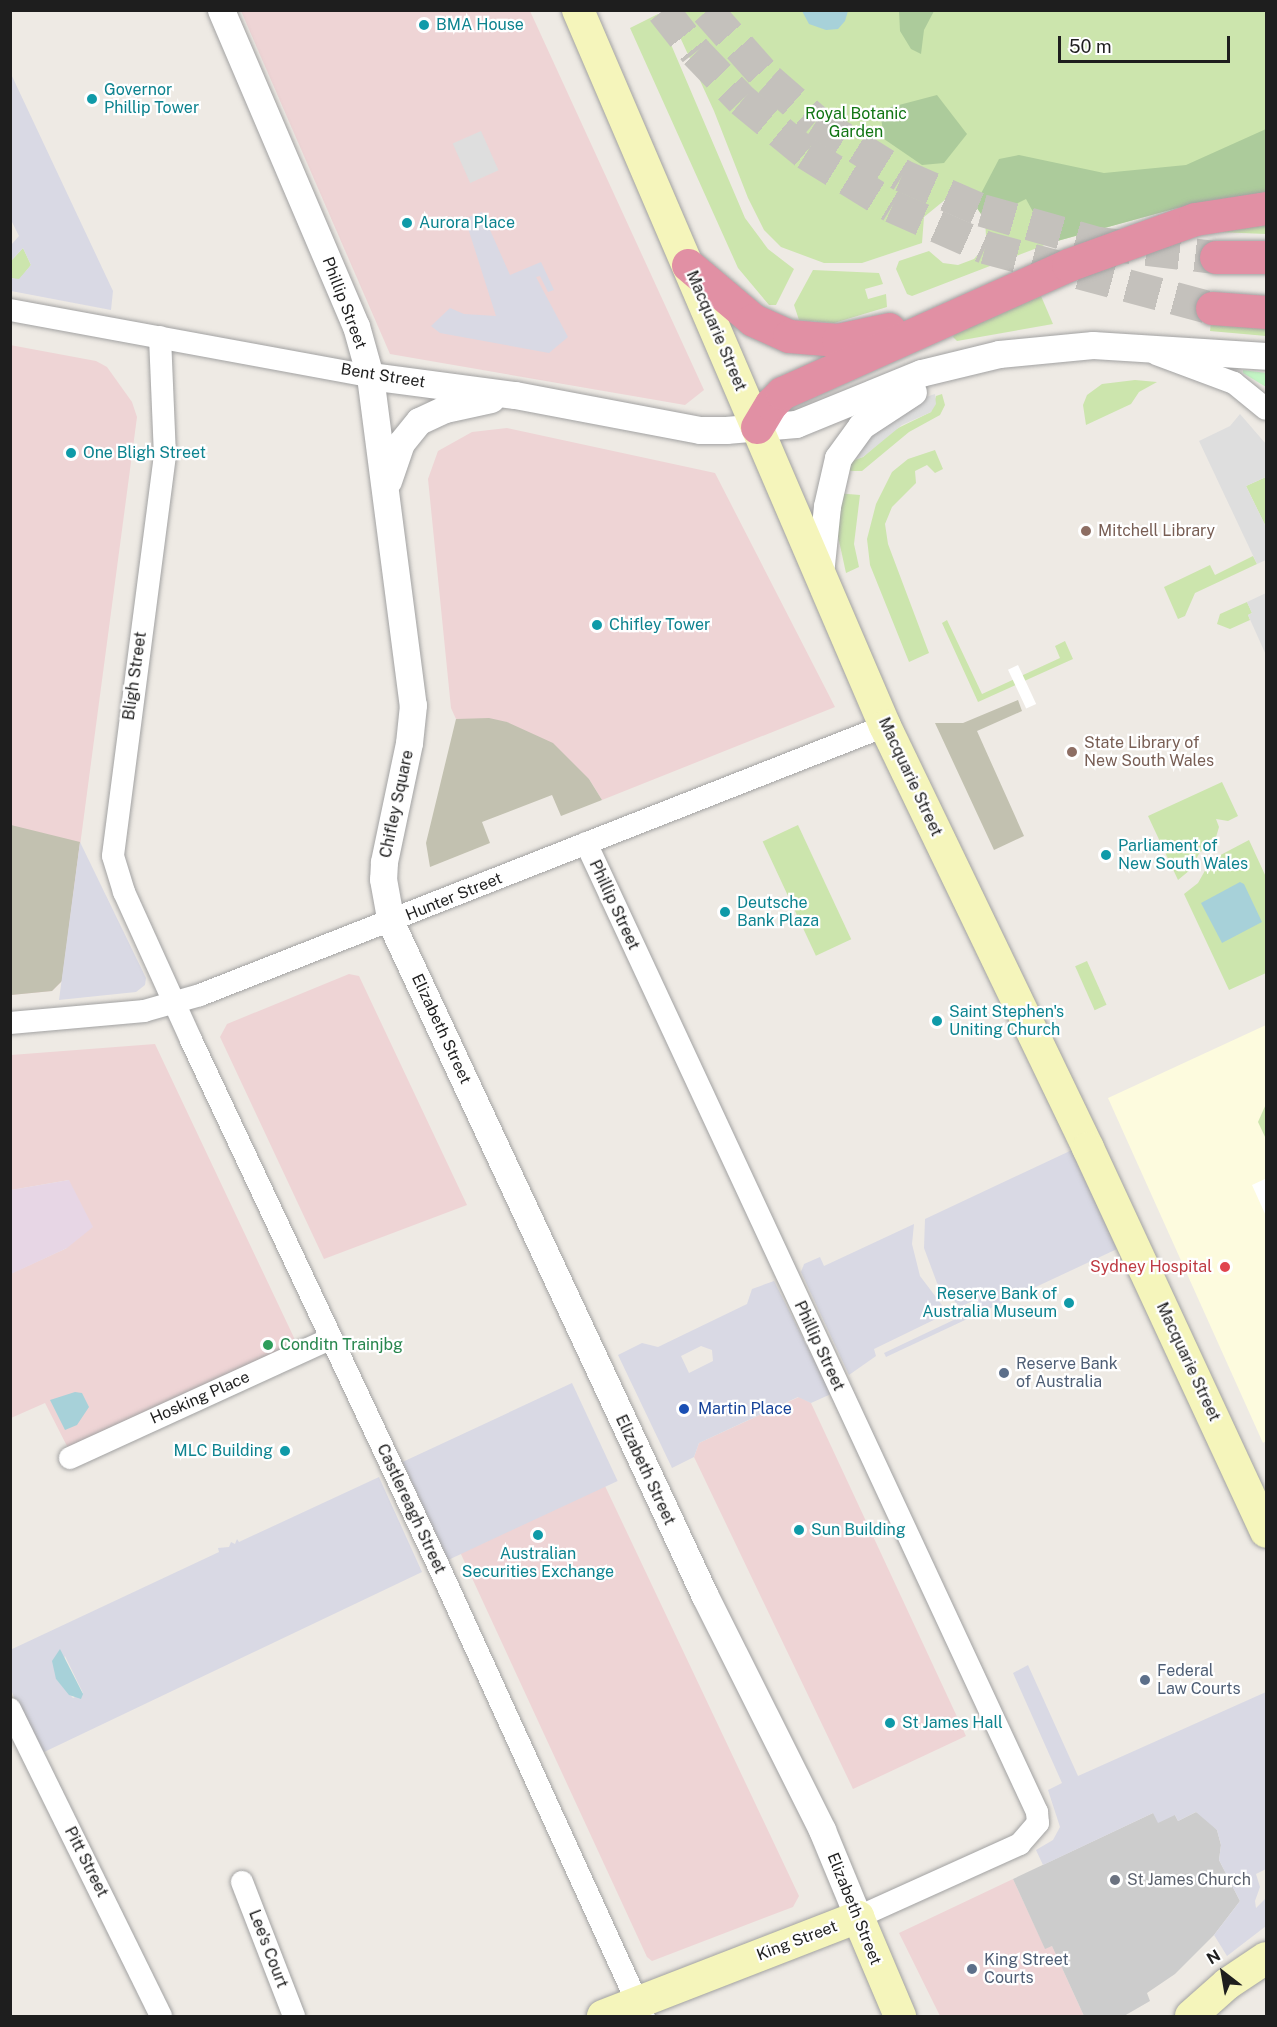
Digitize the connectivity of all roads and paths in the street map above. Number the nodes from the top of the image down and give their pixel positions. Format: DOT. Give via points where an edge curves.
graph roads {
  1 [pos="221,10"];
  2 [pos="578,10"];
  3 [pos="1266,208"];
  4 [pos="1216,257"];
  5 [pos="1266,257"];
  6 [pos="688,265"];
  7 [pos="1000,296"];
  8 [pos="10,310"];
  9 [pos="1266,312"];
  10 [pos="1266,318"];
  11 [pos="160,337"];
  12 [pos="1136,347"];
  13 [pos="999,354"];
  14 [pos="1266,356"];
  15 [pos="370,376"];
  16 [pos="515,395"];
  17 [pos="1266,409"];
  18 [pos="757,427"];
  19 [pos="386,494"];
  20 [pos="820,573"];
  21 [pos="412,721"];
  22 [pos="885,726"];
  23 [pos="586,843"];
  24 [pos="391,923"];
  25 [pos="175,1004"];
  26 [pos="10,1023"];
  27 [pos="330,1339"];
  28 [pos="70,1458"];
  29 [pos="1266,1532"];
  30 [pos="10,1708"];
  31 [pos="1020,1844"];
  32 [pos="242,1882"];
  33 [pos="858,1917"];
  34 [pos="1258,1962"];
  35 [pos="640,2010"];
  36 [pos="160,2016"];
  37 [pos="294,2016"];
  38 [pos="603,2016"];
  39 [pos="900,2016"];
  40 [pos="1191,2016"];
  1 -- 15 [label="street, Phillip Street" via="356,326"];
  2 -- 6 [label="main road, Macquarie Street"];
  3 -- 7 [label="highway" via="1214,215 1159,230"];
  4 -- 5 [label="highway"];
  6 -- 7 [label="highway" via="753,320 800,339 860,336"];
  6 -- 18 [label="main road, Macquarie Street"];
  7 -- 18 [label="highway" via="782,393"];
  8 -- 11 [label="street, Bent Street"];
  9 -- 10 [label="highway" via="1223,310"];
  11 -- 15 [label="street, Bent Street"];
  11 -- 25 [label="street, Bligh Street" via="165,455 113,856 124,892"];
  12 -- 13 [label="street" via="1093,345"];
  12 -- 14 [label="street"];
  12 -- 17 [label="street" via="1234,383"];
  13 -- 18 [label="street, Bent Street" via="921,373 796,424"];
  13 -- 20 [label="street" via="893,402 853,435 832,475"];
  15 -- 16 [label="street, Bent Street"];
  15 -- 19 [label="street, Phillip Street"];
  16 -- 18 [label="street, Bent Street" via="700,430"];
  16 -- 19 [label="street" via="445,409 419,421 396,453"];
  18 -- 20 [label="main road, Macquarie Street"];
  19 -- 21 [label="street, Phillip Street" via="412,689"];
  20 -- 22 [label="main road, Macquarie Street"];
  21 -- 24 [label="street, Chifley Square" via="384,862"];
  22 -- 23 [label="street, Hunter Street"];
  22 -- 29 [label="main road, Macquarie Street" via="1088,1148"];
  23 -- 24 [label="street, Hunter Street"];
  23 -- 31 [label="street, Phillip Street" via="1033,1800 1038,1822"];
  24 -- 25 [label="street, Hunter Street"];
  24 -- 33 [label="street, Elizabeth Street" via="700,1586 822,1830"];
  25 -- 26 [label="street, Hunter Street" via="144,1011"];
  25 -- 27 [label="street, Castlereagh Street"];
  27 -- 28 [label="street, Hosking Place"];
  27 -- 35 [label="street, Castlereagh Street"];
  30 -- 36 [label="street, Pitt Street"];
  31 -- 33 [label="street, King Street"];
  32 -- 37 [label="street, Lee's Court"];
  33 -- 35 [label="main road, King Street"];
  33 -- 39 [label="main road, Elizabeth Street"];
  34 -- 40 [label="main road"];
  35 -- 38 [label="main road, King Street"];
}
